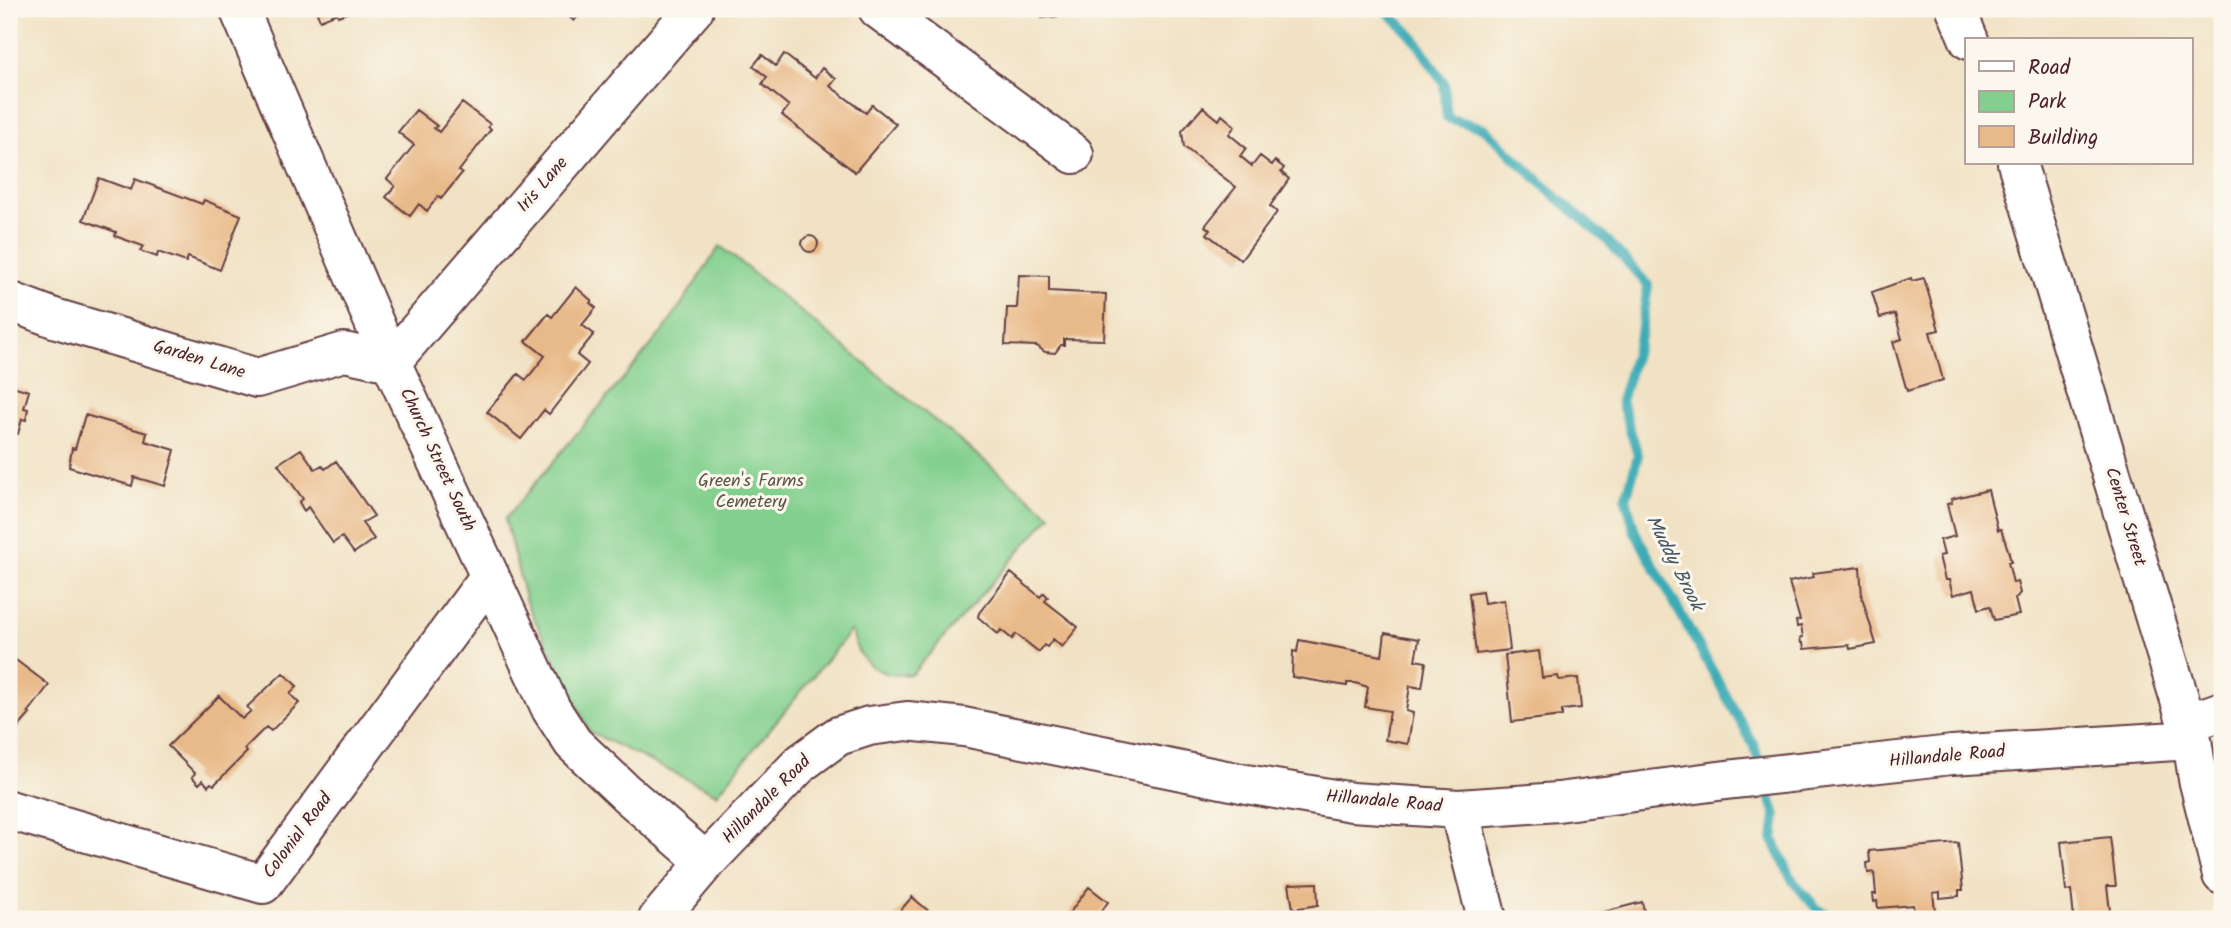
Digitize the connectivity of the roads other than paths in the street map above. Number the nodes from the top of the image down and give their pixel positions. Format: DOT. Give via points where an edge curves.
graph roads {
  1 [pos="239,9"];
  2 [pos="694,9"];
  3 [pos="878,9"];
  4 [pos="1956,9"];
  5 [pos="1968,38"];
  6 [pos="1074,154"];
  7 [pos="2017,164"];
  8 [pos="9,301"];
  9 [pos="391,362"];
  10 [pos="490,576"];
  11 [pos="2204,743"];
  12 [pos="1459,809"];
  13 [pos="9,810"];
  14 [pos="706,862"];
  15 [pos="2222,874"];
  16 [pos="658,919"];
  17 [pos="1487,919"];
  1 -- 9 [label="street, Church Street South"];
  2 -- 9 [label="street, Iris Lane"];
  3 -- 6 [label="street"];
  4 -- 5 [label="street"];
  7 -- 11 [label="street, Center Street"];
  8 -- 9 [label="street, Garden Lane" via="257,378 344,352"];
  9 -- 10 [label="street, Church Street South"];
  10 -- 13 [label="street, Colonial Road" via="263,884"];
  10 -- 14 [label="street, Church Street South" via="551,709 573,743"];
  11 -- 12 [label="street, Hillandale Road" via="1952,755 1558,802"];
  11 -- 15 [label="street, Center Street"];
  12 -- 14 [label="street, Hillandale Road" via="1352,802 964,727 907,721 838,736 800,763"];
  12 -- 17 [label="street"];
  14 -- 16 [label="street, Hillandale Road"];
}
